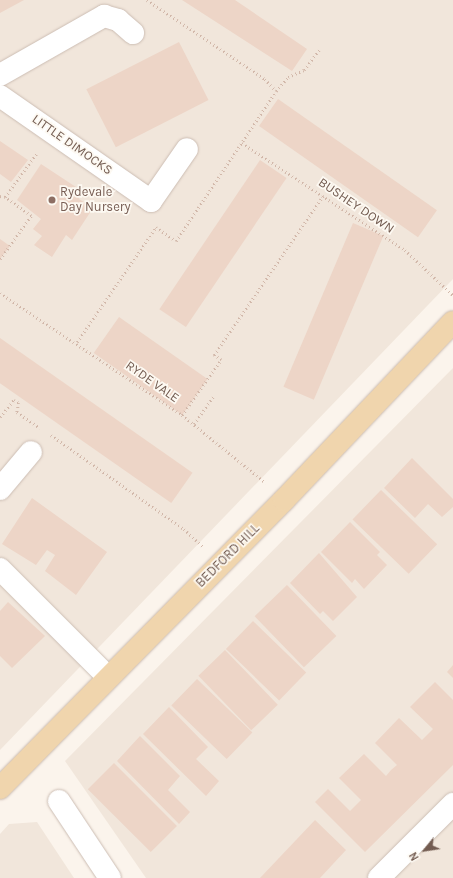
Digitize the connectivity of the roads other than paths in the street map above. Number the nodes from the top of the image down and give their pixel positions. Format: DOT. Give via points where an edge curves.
graph roads {
  1 [pos="133,33"];
  2 [pos="0,75"];
  3 [pos="0,96"];
  4 [pos="187,150"];
  5 [pos="453,322"];
  6 [pos="31,452"];
  7 [pos="0,489"];
  8 [pos="0,569"];
  9 [pos="108,677"];
  10 [pos="0,788"];
  11 [pos="59,801"];
  12 [pos="453,804"];
  13 [pos="110,878"];
  14 [pos="379,878"];
  1 -- 2 [label="street" via="118,20 104,16"];
  3 -- 4 [label="street, LITTLE DIMOCKS" via="53,130 152,201"];
  5 -- 9 [label="main road, BEDFORD HILL" via="284,500"];
  6 -- 7 [label="street"];
  8 -- 9 [label="street"];
  9 -- 10 [label="main road, BEDFORD HILL"];
  11 -- 13 [label="street"];
  12 -- 14 [label="street"];
}
